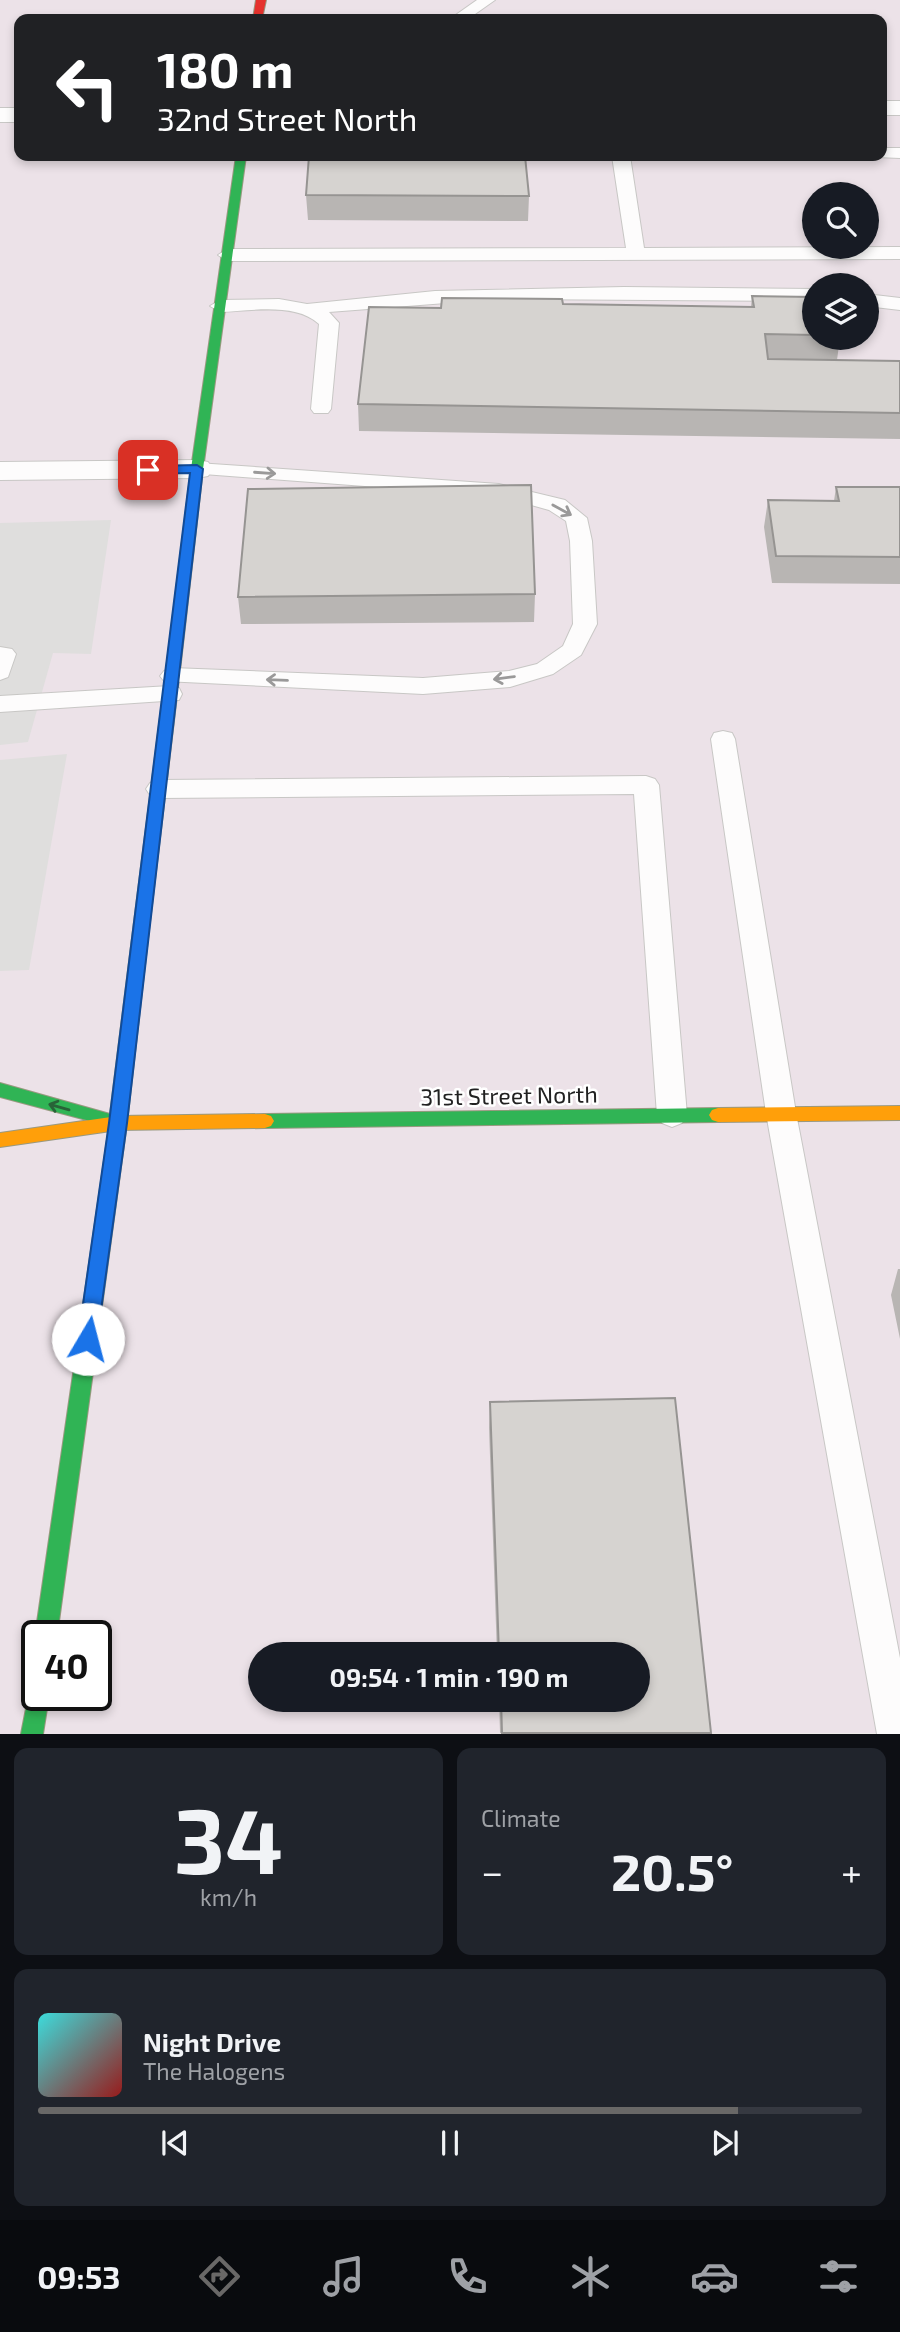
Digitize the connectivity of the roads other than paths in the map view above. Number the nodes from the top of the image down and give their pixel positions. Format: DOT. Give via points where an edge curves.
graph roads {
  1 [pos="487,0"];
  2 [pos="466,14"];
  3 [pos="240,161"];
  4 [pos="622,161"];
  5 [pos="636,253"];
  6 [pos="900,253"];
  7 [pos="227,255"];
  8 [pos="802,295"];
  9 [pos="879,302"];
  10 [pos="900,304"];
  11 [pos="220,306"];
  12 [pos="309,309"];
  13 [pos="321,410"];
  14 [pos="197,469"];
  15 [pos="0,471"];
  16 [pos="0,654"];
  17 [pos="0,672"];
  18 [pos="171,685"];
  19 [pos="0,704"];
  20 [pos="723,739"];
  21 [pos="159,789"];
  22 [pos="0,1090"];
  23 [pos="781,1113"];
  24 [pos="900,1113"];
  25 [pos="672,1115"];
  26 [pos="118,1123"];
  27 [pos="0,1140"];
  28 [pos="48,1620"];
  29 [pos="36,1711"];
  30 [pos="32,1734"];
  31 [pos="895,1734"];
  1 -- 2 [label="lane"];
  3 -- 7 [label="street"];
  4 -- 5 [label="lane"];
  5 -- 6 [label="lane"];
  5 -- 7 [label="lane"];
  7 -- 11 [label="street"];
  8 -- 12 [label="lane" via="497,293 374,299"];
  9 -- 10 [label="lane"];
  11 -- 12 [label="lane"];
  11 -- 14 [label="street"];
  12 -- 13 [label="lane" via="323,314 329,323"];
  14 -- 15 [label="street"];
  14 -- 18 [label="street"];
  14 -- 18 [label="lane, one-way" via="499,489 557,505 576,518 579,530 585,624 573,650 545,669 510,678 423,686"];
  16 -- 17 [label="lane" via="4,654"];
  18 -- 19 [label="lane"];
  18 -- 21 [label="street"];
  20 -- 23 [label="lane"];
  21 -- 25 [label="lane" via="646,785"];
  21 -- 26 [label="street"];
  26 -- 22 [label="street, 31st Street North, one-way"];
  23 -- 24 [label="street, 31st Street North"];
  23 -- 25 [label="street, 31st Street North"];
  23 -- 31 [label="lane"];
  25 -- 26 [label="street, 31st Street North"];
  26 -- 27 [label="street, 31st Street North"];
  26 -- 28 [label="street"];
  29 -- 30 [label="street"];
}
